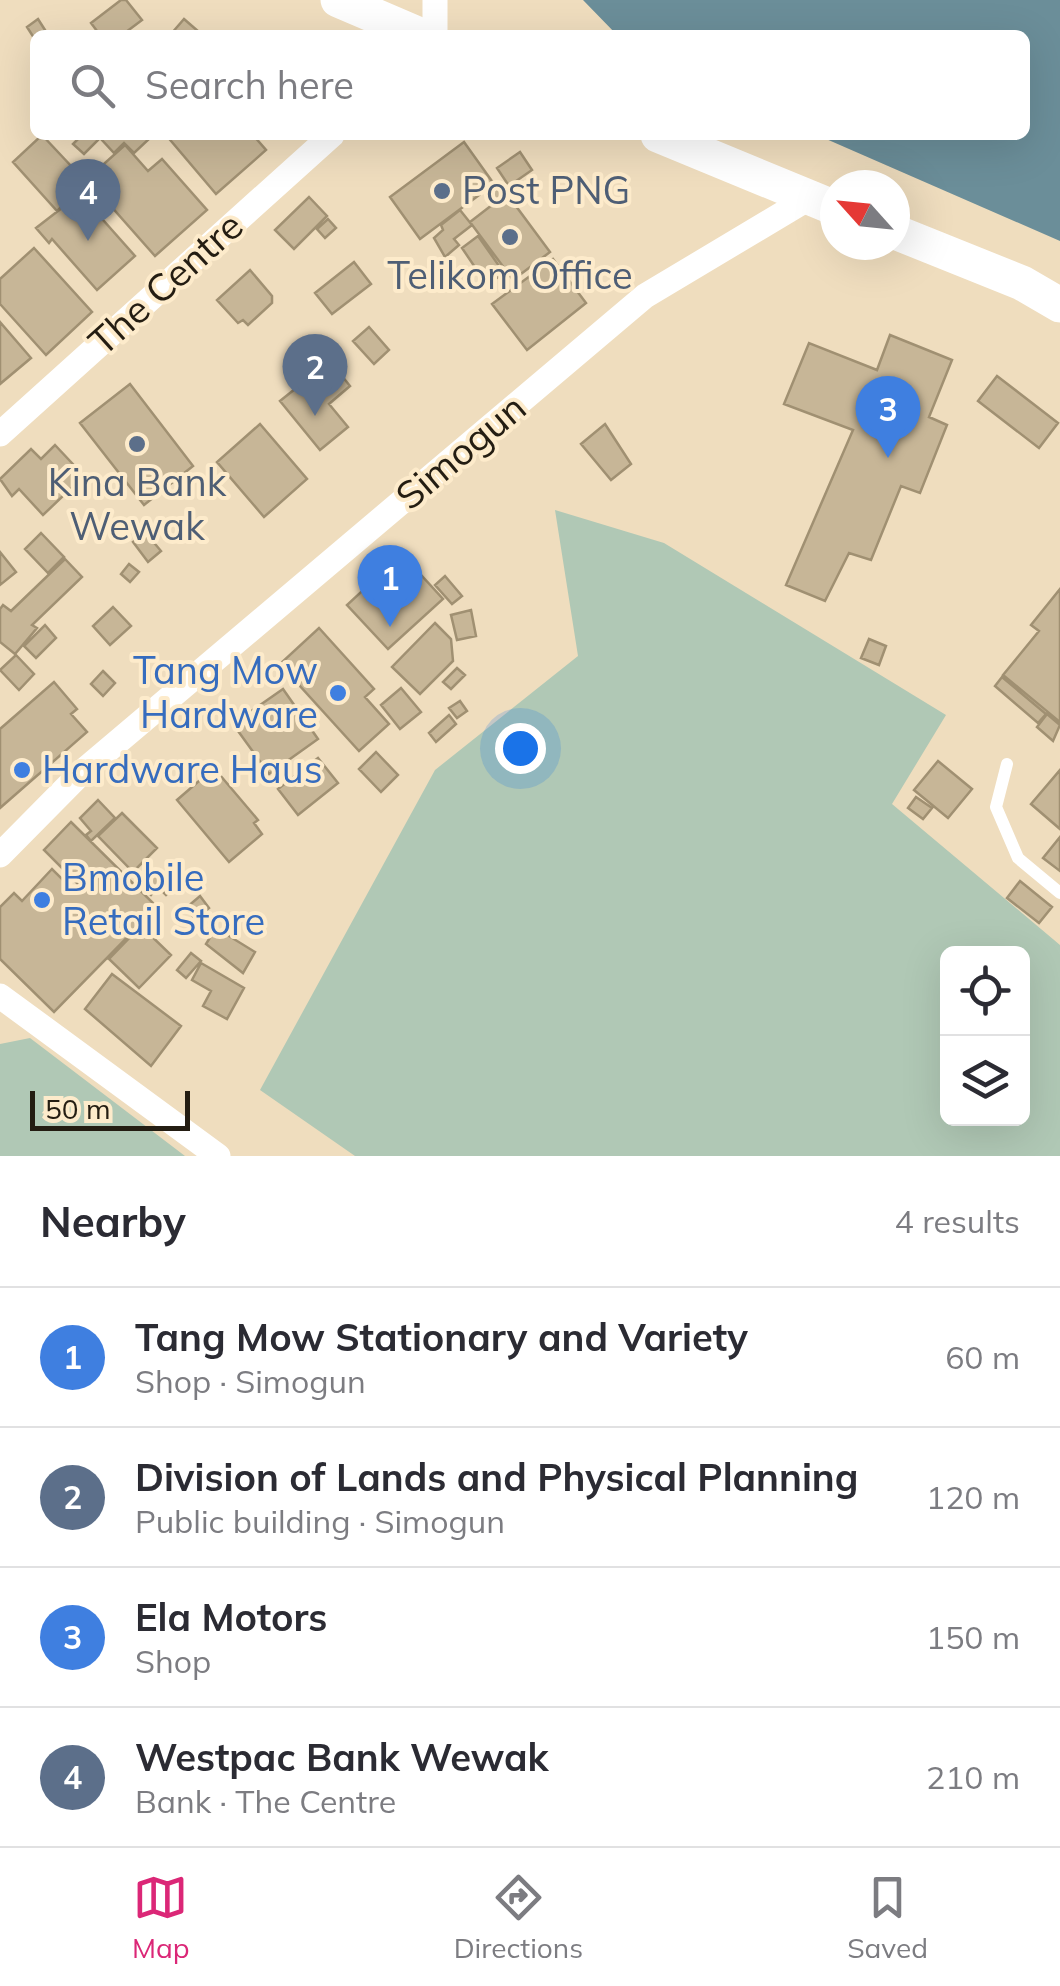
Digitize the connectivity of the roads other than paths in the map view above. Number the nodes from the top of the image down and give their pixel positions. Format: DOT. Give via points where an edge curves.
graph roads {
  1 [pos="338,0"];
  2 [pos="435,0"];
  3 [pos="408,30"];
  4 [pos="435,30"];
  5 [pos="326,140"];
  6 [pos="670,140"];
  7 [pos="820,202"];
  8 [pos="820,204"];
  9 [pos="910,238"];
  10 [pos="1060,305"];
  11 [pos="0,434"];
  12 [pos="1007,764"];
  13 [pos="0,856"];
  14 [pos="1060,893"];
  15 [pos="0,996"];
  16 [pos="218,1156"];
  1 -- 3 [label="street"];
  2 -- 4 [label="street"];
  5 -- 11 [label="street, The Centre"];
  6 -- 7 [label="street"];
  8 -- 13 [label="street, Simogun" via="644,296 82,772"];
  9 -- 10 [label="street"];
  12 -- 14 [label="lane" via="996,807 1018,858"];
  15 -- 16 [label="street"];
}
